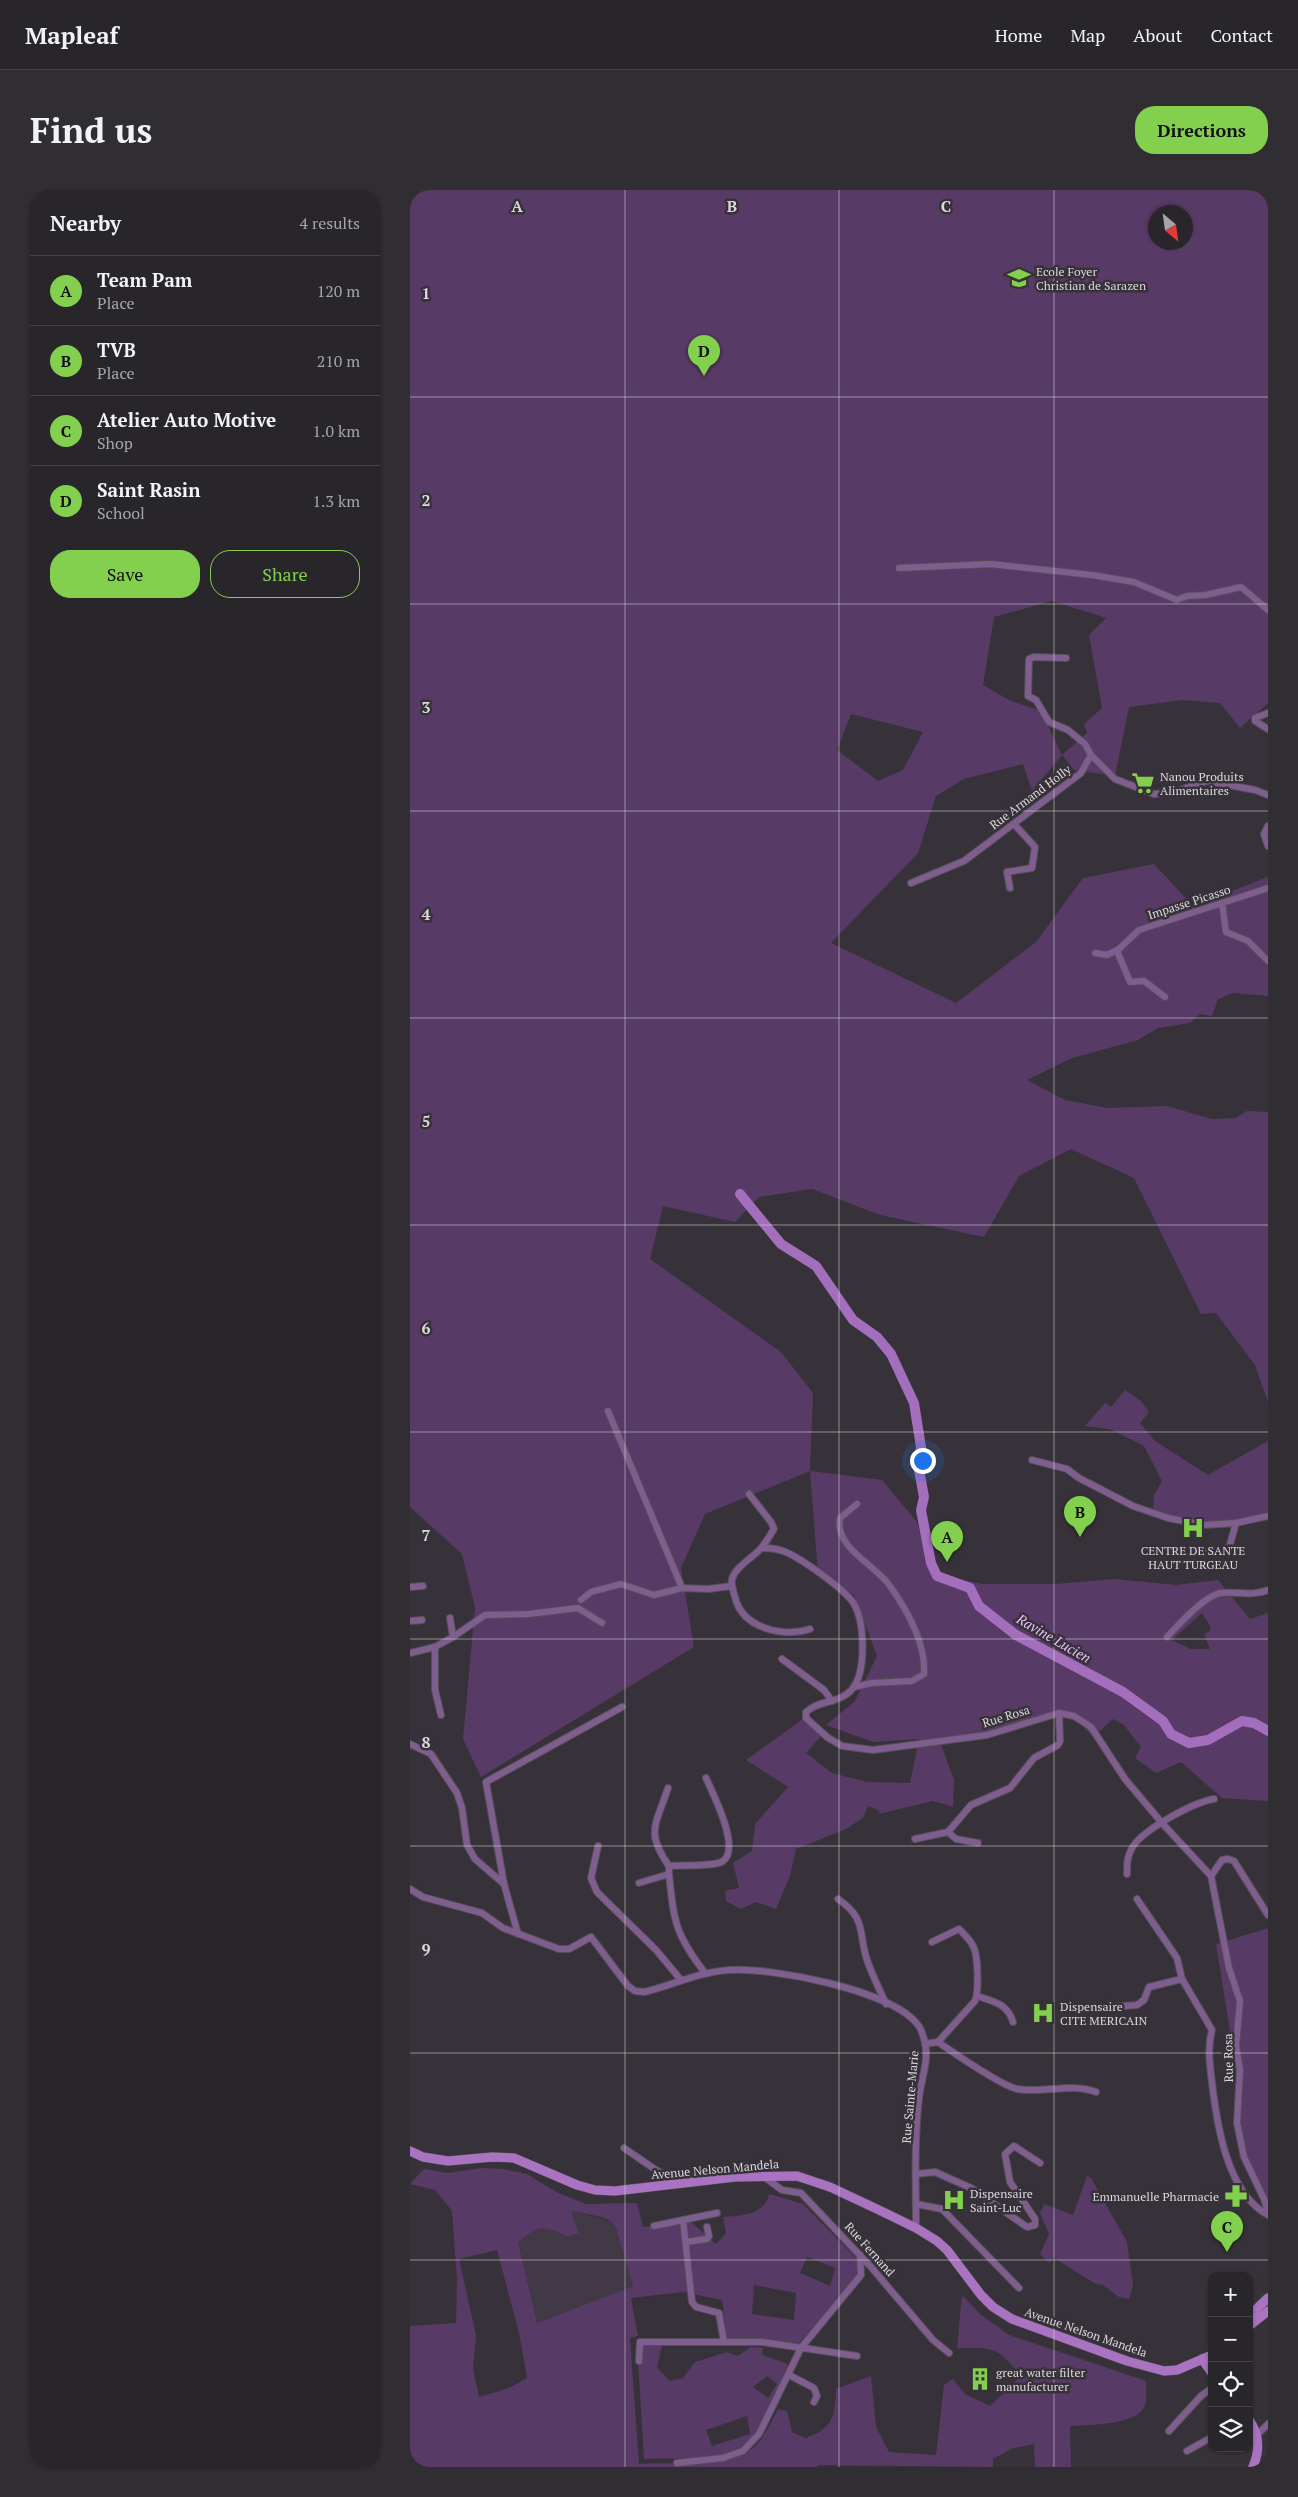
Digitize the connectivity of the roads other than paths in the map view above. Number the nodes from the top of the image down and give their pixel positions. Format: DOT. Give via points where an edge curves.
graph roads {
  1 [pos="898,568"];
  2 [pos="1268,610"];
  3 [pos="1066,658"];
  4 [pos="1268,713"];
  5 [pos="1268,729"];
  6 [pos="1091,755"];
  7 [pos="1268,795"];
  8 [pos="1014,824"];
  9 [pos="1268,826"];
  10 [pos="1268,846"];
  11 [pos="911,883"];
  12 [pos="1010,888"];
  13 [pos="1268,888"];
  14 [pos="1222,903"];
  15 [pos="1116,951"];
  16 [pos="1095,953"];
  17 [pos="1268,961"];
  18 [pos="1165,998"];
  19 [pos="608,1411"];
  20 [pos="1032,1460"];
  21 [pos="749,1494"];
  22 [pos="857,1504"];
  23 [pos="1268,1516"];
  24 [pos="1236,1522"];
  25 [pos="762,1548"];
  26 [pos="1196,1553"];
  27 [pos="423,1586"];
  28 [pos="732,1586"];
  29 [pos="410,1587"];
  30 [pos="682,1588"];
  31 [pos="1268,1590"];
  32 [pos="582,1600"];
  33 [pos="450,1618"];
  34 [pos="422,1620"];
  35 [pos="410,1621"];
  36 [pos="602,1623"];
  37 [pos="810,1628"];
  38 [pos="453,1637"];
  39 [pos="1167,1637"];
  40 [pos="435,1647"];
  41 [pos="410,1654"];
  42 [pos="782,1658"];
  43 [pos="854,1687"];
  44 [pos="832,1701"];
  45 [pos="622,1707"];
  46 [pos="1059,1713"];
  47 [pos="441,1716"];
  48 [pos="410,1744"];
  49 [pos="706,1778"];
  50 [pos="668,1788"];
  51 [pos="1214,1799"];
  52 [pos="1162,1823"];
  53 [pos="948,1832"];
  54 [pos="915,1839"];
  55 [pos="978,1844"];
  56 [pos="598,1846"];
  57 [pos="669,1866"];
  58 [pos="669,1874"];
  59 [pos="1127,1874"];
  60 [pos="1211,1876"];
  61 [pos="639,1882"];
  62 [pos="504,1884"];
  63 [pos="410,1889"];
  64 [pos="838,1899"];
  65 [pos="1137,1900"];
  66 [pos="1268,1915"];
  67 [pos="518,1934"];
  68 [pos="932,1942"];
  69 [pos="705,1973"];
  70 [pos="1182,1979"];
  71 [pos="681,1980"];
  72 [pos="977,1996"];
  73 [pos="886,2004"];
  74 [pos="1086,2009"];
  75 [pos="1013,2022"];
  76 [pos="938,2042"];
  77 [pos="925,2044"];
  78 [pos="1096,2092"];
  79 [pos="624,2148"];
  80 [pos="410,2151"];
  81 [pos="1040,2163"];
  82 [pos="916,2174"];
  83 [pos="763,2176"];
  84 [pos="678,2183"];
  85 [pos="916,2204"];
  86 [pos="718,2213"];
  87 [pos="1268,2215"];
  88 [pos="683,2220"];
  89 [pos="654,2226"];
  90 [pos="708,2227"];
  91 [pos="916,2228"];
  92 [pos="686,2242"];
  93 [pos="860,2255"];
  94 [pos="1019,2288"];
  95 [pos="1268,2298"];
  96 [pos="1268,2310"];
  97 [pos="1253,2312"];
  98 [pos="1253,2323"];
  99 [pos="724,2342"];
  100 [pos="801,2348"];
  101 [pos="949,2353"];
  102 [pos="1208,2355"];
  103 [pos="858,2356"];
  104 [pos="639,2361"];
  105 [pos="789,2375"];
  106 [pos="1208,2391"];
  107 [pos="814,2402"];
  108 [pos="1268,2424"];
  109 [pos="1253,2428"];
  110 [pos="1169,2431"];
  111 [pos="1257,2435"];
  112 [pos="1208,2438"];
  113 [pos="1187,2451"];
  114 [pos="678,2463"];
  115 [pos="1253,2467"];
  1 -- 2 [label="street" via="983,564 1028,568 1134,582 1177,600 1241,587"];
  3 -- 6 [label="street" via="1029,659 1028,696 1036,700 1049,722 1068,730 1085,744"];
  4 -- 5 [label="street" via="1255,718"];
  6 -- 7 [label="street" via="1115,779 1154,794 1171,793 1207,781"];
  6 -- 8 [label="street, Rue Armand Holly" via="1081,773"];
  8 -- 11 [label="street, Rue Armand Holly" via="964,861"];
  8 -- 12 [label="street" via="1036,846 1032,868 1007,872"];
  9 -- 10 [label="street" via="1264,834"];
  13 -- 14 [label="street, Impasse Picasso"];
  14 -- 15 [label="street, Impasse Picasso" via="1139,930"];
  14 -- 17 [label="street" via="1226,932 1248,941"];
  15 -- 16 [label="street" via="1107,955"];
  15 -- 18 [label="street" via="1128,980 1132,983 1144,981"];
  19 -- 30 [label="street"];
  20 -- 24 [label="street" via="1067,1470 1133,1506 1168,1518 1204,1525"];
  21 -- 25 [label="street" via="774,1529"];
  22 -- 43 [label="street" via="840,1518 842,1534 891,1586 920,1641 925,1663 924,1674 912,1681"];
  23 -- 24 [label="street"];
  24 -- 26 [label="street" via="1229,1548"];
  25 -- 28 [label="street" via="736,1572"];
  25 -- 43 [label="street" via="788,1553 843,1591 855,1605 863,1656"];
  27 -- 29 [label="street"];
  28 -- 30 [label="street"];
  28 -- 37 [label="street" via="739,1610 751,1622 789,1634"];
  30 -- 32 [label="street" via="654,1595 621,1584 591,1592"];
  31 -- 39 [label="street" via="1243,1595 1220,1593 1190,1613"];
  33 -- 38 [label="street"];
  34 -- 35 [label="street"];
  36 -- 38 [label="street" via="578,1608 485,1615"];
  38 -- 40 [label="street"];
  40 -- 41 [label="street"];
  40 -- 47 [label="street" via="435,1690"];
  42 -- 44 [label="street" via="824,1690"];
  43 -- 44 [label="street, Rue Rosa"];
  44 -- 46 [label="street, Rue Rosa" via="809,1709 806,1718 827,1737 857,1750 888,1750 987,1735"];
  45 -- 62 [label="street" via="486,1782"];
  46 -- 52 [label="street" via="1074,1716 1091,1727 1117,1768"];
  46 -- 53 [label="street" via="1058,1745 1034,1758 1010,1788 971,1805"];
  48 -- 62 [label="street" via="436,1760 457,1793 471,1853"];
  49 -- 57 [label="street" via="727,1831 727,1857 719,1863"];
  50 -- 57 [label="street" via="654,1839"];
  51 -- 52 [label="street" via="1184,1810"];
  52 -- 59 [label="street" via="1133,1845"];
  52 -- 60 [label="street"];
  53 -- 54 [label="street"];
  53 -- 55 [label="street" via="956,1839"];
  56 -- 71 [label="street" via="591,1878 598,1892"];
  57 -- 58 [label="street"];
  58 -- 61 [label="street"];
  58 -- 69 [label="street" via="674,1921 684,1946"];
  60 -- 66 [label="street" via="1222,1860 1234,1861"];
  60 -- 87 [label="street, Rue Rosa" via="1229,1968 1240,2001 1236,2046 1240,2070 1239,2132 1244,2157 1265,2201"];
  62 -- 67 [label="street"];
  63 -- 67 [label="street, Rue Sainte-Marie" via="423,1897 482,1914"];
  64 -- 73 [label="street" via="849,1906 861,1923 867,1959"];
  65 -- 70 [label="street" via="1177,1958"];
  67 -- 71 [label="street, Rue Sainte-Marie" via="565,1950 591,1937 635,1991 644,1992"];
  68 -- 72 [label="street" via="959,1929 970,1940 975,1950"];
  69 -- 71 [label="street, Rue Sainte-Marie"];
  69 -- 73 [label="street, Rue Sainte-Marie" via="729,1970 777,1972 850,1989"];
  70 -- 74 [label="street" via="1149,1987 1144,2000 1137,2005"];
  70 -- 87 [label="street" via="1212,2030 1208,2045 1224,2154 1256,2209"];
  72 -- 75 [label="street" via="1004,2007"];
  72 -- 76 [label="street"];
  73 -- 77 [label="street, Rue Sainte-Marie" via="910,2016 920,2026"];
  76 -- 77 [label="street"];
  76 -- 78 [label="street" via="1016,2088 1051,2091 1074,2087"];
  77 -- 82 [label="street, Rue Sainte-Marie"];
  79 -- 84 [label="street"];
  80 -- 84 [label="street, Avenue Nelson Mandela" via="448,2161 514,2158 595,2190 616,2191"];
  81 -- 82 [label="street" via="1014,2146 1005,2154 1010,2182 1035,2219 1035,2225 1031,2227 971,2188 934,2172"];
  82 -- 85 [label="street, Rue Sainte-Marie"];
  83 -- 84 [label="street, Avenue Nelson Mandela"];
  83 -- 91 [label="street, Avenue Nelson Mandela" via="796,2176 813,2180"];
  83 -- 93 [label="street, Rue Fernand" via="782,2190 801,2193"];
  85 -- 91 [label="street, Rue Sainte-Marie"];
  85 -- 94 [label="street" via="942,2209"];
  86 -- 88 [label="street"];
  88 -- 89 [label="street"];
  88 -- 92 [label="street"];
  90 -- 92 [label="street" via="707,2239"];
  91 -- 102 [label="street, Avenue Nelson Mandela" via="947,2250 981,2294 1012,2319 1127,2361 1164,2371 1177,2370"];
  92 -- 99 [label="street" via="692,2302 696,2307 719,2312"];
  93 -- 100 [label="street" via="861,2275"];
  93 -- 101 [label="street, Rue Fernand" via="933,2340"];
  95 -- 97 [label="street"];
  96 -- 98 [label="street"];
  99 -- 100 [label="street" via="762,2342"];
  99 -- 104 [label="street" via="640,2342"];
  100 -- 103 [label="street"];
  100 -- 105 [label="street"];
  105 -- 107 [label="street" via="814,2388 817,2396"];
  105 -- 114 [label="street" via="759,2434 743,2451 723,2458"];
  106 -- 110 [label="street"];
  108 -- 111 [label="street"];
  109 -- 111 [label="street"];
  111 -- 115 [label="street"];
  112 -- 113 [label="street"];
}
